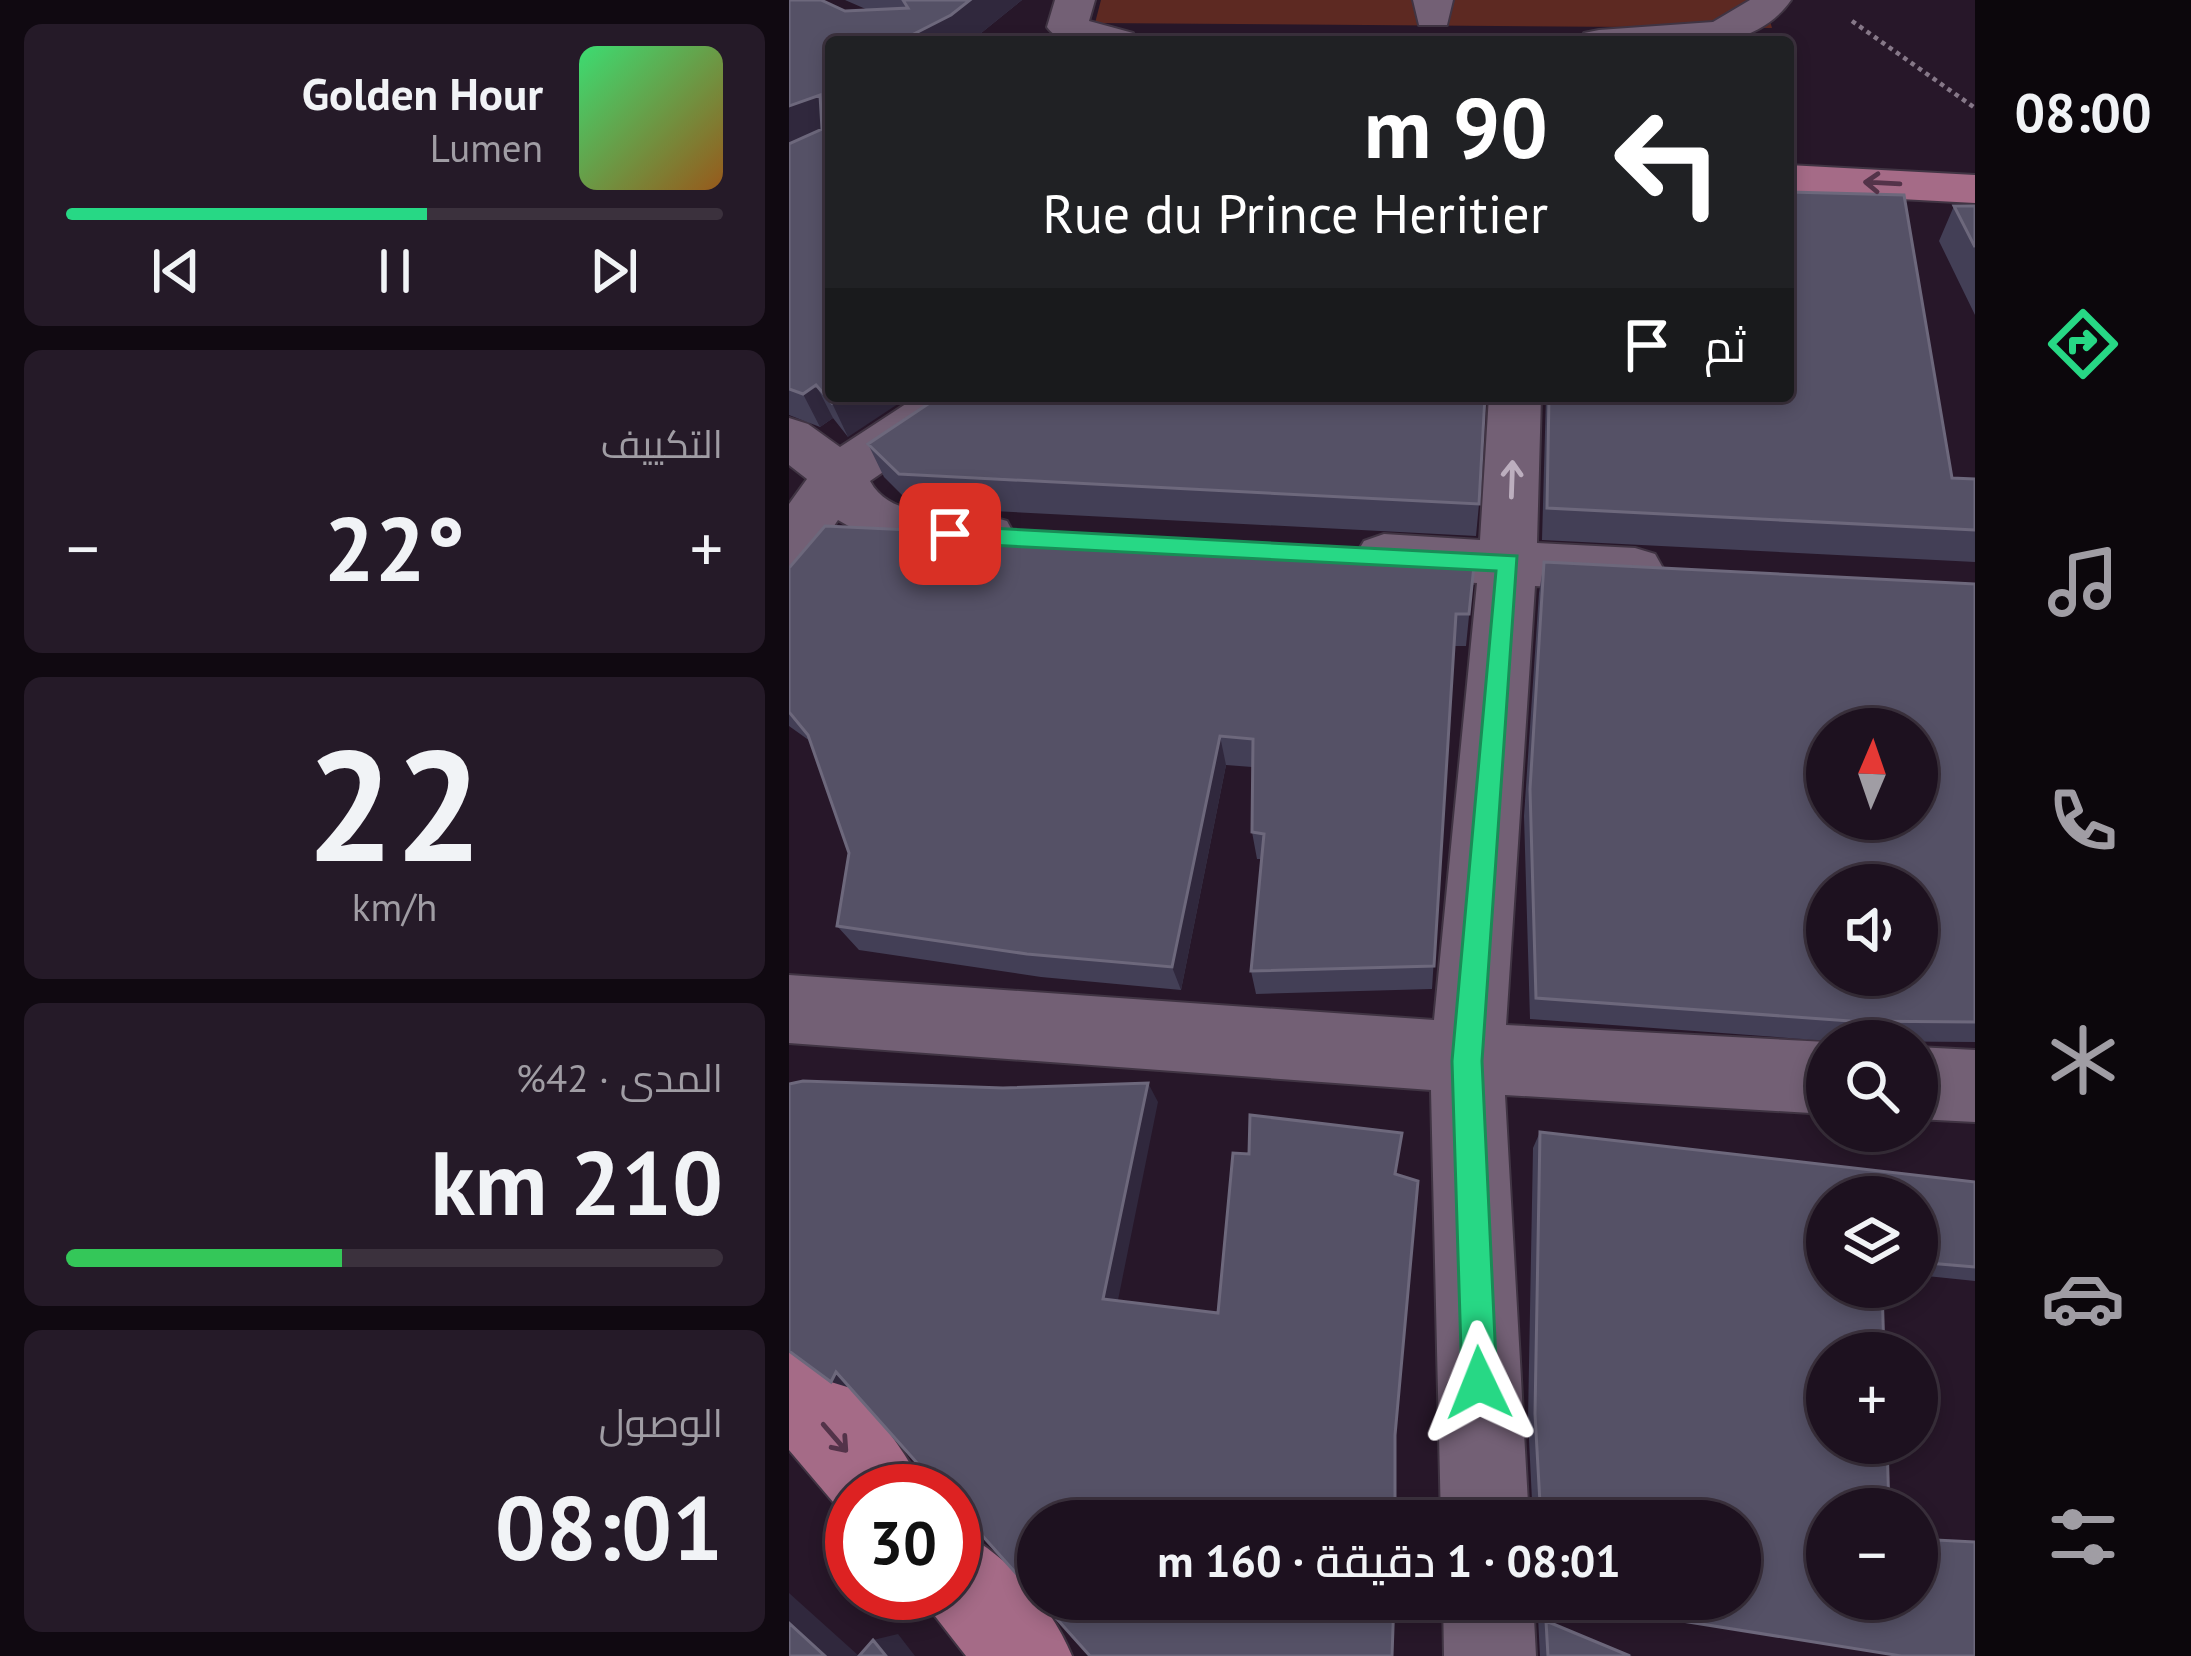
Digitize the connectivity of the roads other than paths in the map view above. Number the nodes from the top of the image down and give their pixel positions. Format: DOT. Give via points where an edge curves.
graph roads {
  1 [pos="1075,0"];
  2 [pos="1771,0"];
  3 [pos="1098,36"];
  4 [pos="1688,36"];
  5 [pos="1794,178"];
  6 [pos="1975,189"];
  7 [pos="947,402"];
  8 [pos="1515,402"];
  9 [pos="789,437"];
  10 [pos="839,476"];
  11 [pos="1043,539"];
  12 [pos="789,548"];
  13 [pos="1322,553"];
  14 [pos="1508,562"];
  15 [pos="1695,574"];
  16 [pos="789,1009"];
  17 [pos="1467,1061"];
  18 [pos="1806,1077"];
  19 [pos="1938,1084"];
  20 [pos="1975,1086"];
  21 [pos="789,1386"];
  22 [pos="857,1464"];
  23 [pos="1484,1500"];
  24 [pos="981,1605"];
  25 [pos="1489,1620"];
  26 [pos="1026,1656"];
  27 [pos="1490,1656"];
  1 -- 3 [label="street" via="1067,27"];
  2 -- 4 [label="street" via="1756,21"];
  6 -- 5 [label="main road, one-way"];
  7 -- 10 [label="street"];
  14 -- 8 [label="street, one-way"];
  9 -- 10 [label="street"];
  10 -- 11 [label="street" via="853,504 904,532"];
  10 -- 12 [label="street"];
  13 -- 14 [label="street"];
  14 -- 15 [label="street"];
  14 -- 17 [label="street"];
  16 -- 17 [label="street"];
  17 -- 18 [label="street"];
  17 -- 23 [label="street"];
  19 -- 20 [label="street"];
  21 -- 22 [label="main road, one-way"];
  24 -- 26 [label="main road"];
  25 -- 27 [label="street"];
}
